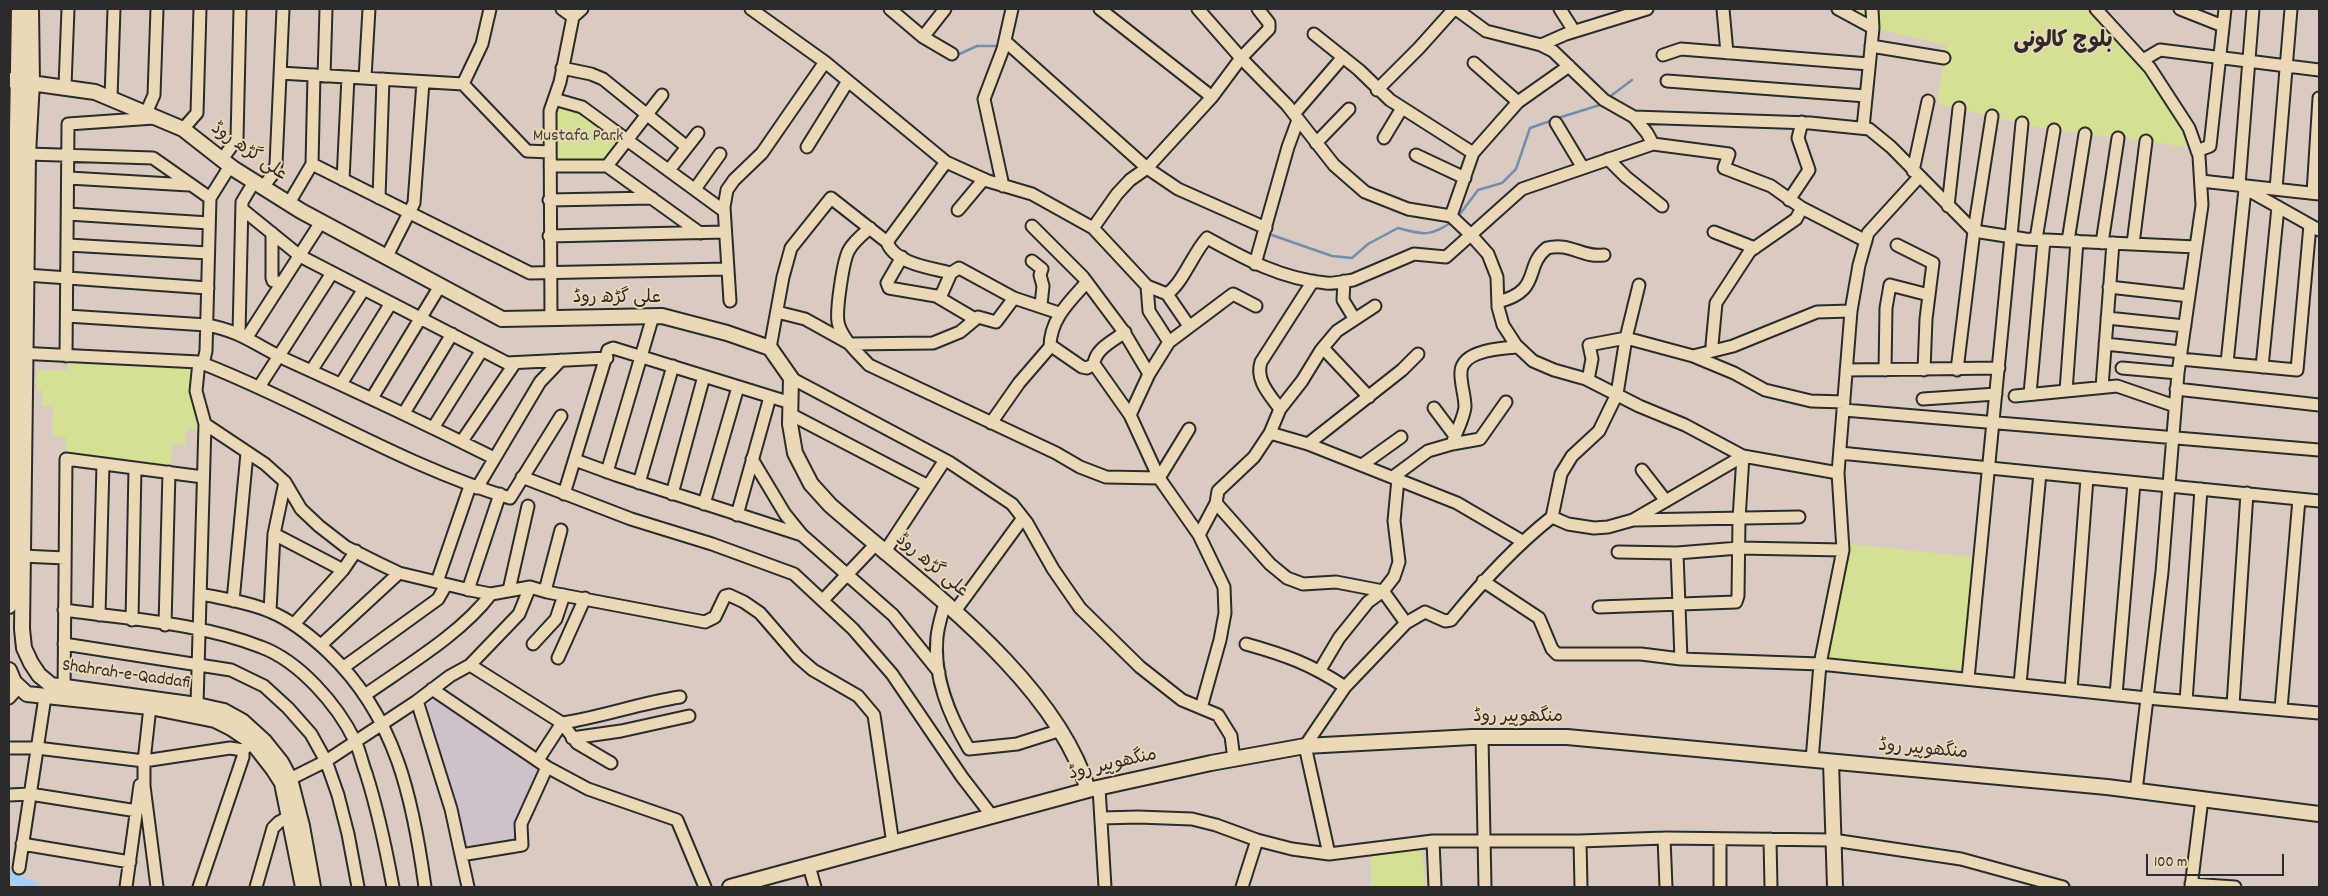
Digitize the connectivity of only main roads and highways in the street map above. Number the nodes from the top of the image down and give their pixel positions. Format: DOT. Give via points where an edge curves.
graph roads {
  1 [pos="19,9"];
  2 [pos="31,9"];
  3 [pos="13,80"];
  4 [pos="32,82"];
  5 [pos="13,225"];
  6 [pos="20,353"];
  7 [pos="11,407"];
  8 [pos="10,515"];
  9 [pos="9,606"];
  10 [pos="9,670"];
  11 [pos="14,693"];
  12 [pos="64,693"];
  13 [pos="228,720"];
  14 [pos="1830,762"];
  15 [pos="286,781"];
  16 [pos="1093,789"];
  17 [pos="2319,814"];
  18 [pos="303,887"];
  19 [pos="313,887"];
  20 [pos="730,887"];
  21 [pos="1835,887"];
  1 -- 3 [label="main road, Shahrah-e-Qaddafi"];
  2 -- 4 [label="main road, Shahrah-e-Qaddafi"];
  3 -- 4 [label="main road, علی گڑھ روڈ"];
  3 -- 5 [label="main road, Shahrah-e-Qaddafi"];
  4 -- 6 [label="main road, Shahrah-e-Qaddafi" via="26,275"];
  4 -- 16 [label="main road, علی گڑھ روڈ" via="95,92 183,129 226,163 321,222 502,318 662,316 770,348 791,378 790,408 795,453 811,484 830,506 950,607 1020,677 1061,730"];
  5 -- 6 [label="main road, Shahrah-e-Qaddafi"];
  6 -- 7 [label="main road, Shahrah-e-Qaddafi"];
  6 -- 12 [label="main road, Shahrah-e-Qaddafi" via="24,648 39,676"];
  7 -- 8 [label="main road, Shahrah-e-Qaddafi"];
  8 -- 9 [label="main road, Shahrah-e-Qaddafi"];
  10 -- 11 [label="main road, Shahrah-e-Qaddafi"];
  11 -- 12 [label="main road, Shahrah-e-Qaddafi" via="44,697"];
  12 -- 13 [label="main road, Shahrah-e-Qaddafi"];
  12 -- 13 [label="main road, Shahrah-e-Qaddafi" via="196,705 224,711"];
  13 -- 15 [label="main road, Shahrah-e-Qaddafi" via="247,746"];
  13 -- 15 [label="main road, Shahrah-e-Qaddafi" via="255,732 265,742 280,762"];
  14 -- 16 [label="main road, منگھوپیر روڈ" via="1567,737 1482,737 1305,746"];
  14 -- 17 [label="main road, منگھوپیر روڈ" via="2136,791"];
  14 -- 21 [label="main road"];
  15 -- 18 [label="main road, Shahrah-e-Qaddafi"];
  15 -- 19 [label="main road, Shahrah-e-Qaddafi" via="302,826"];
  16 -- 20 [label="main road, منگھوپیر روڈ"];
}
